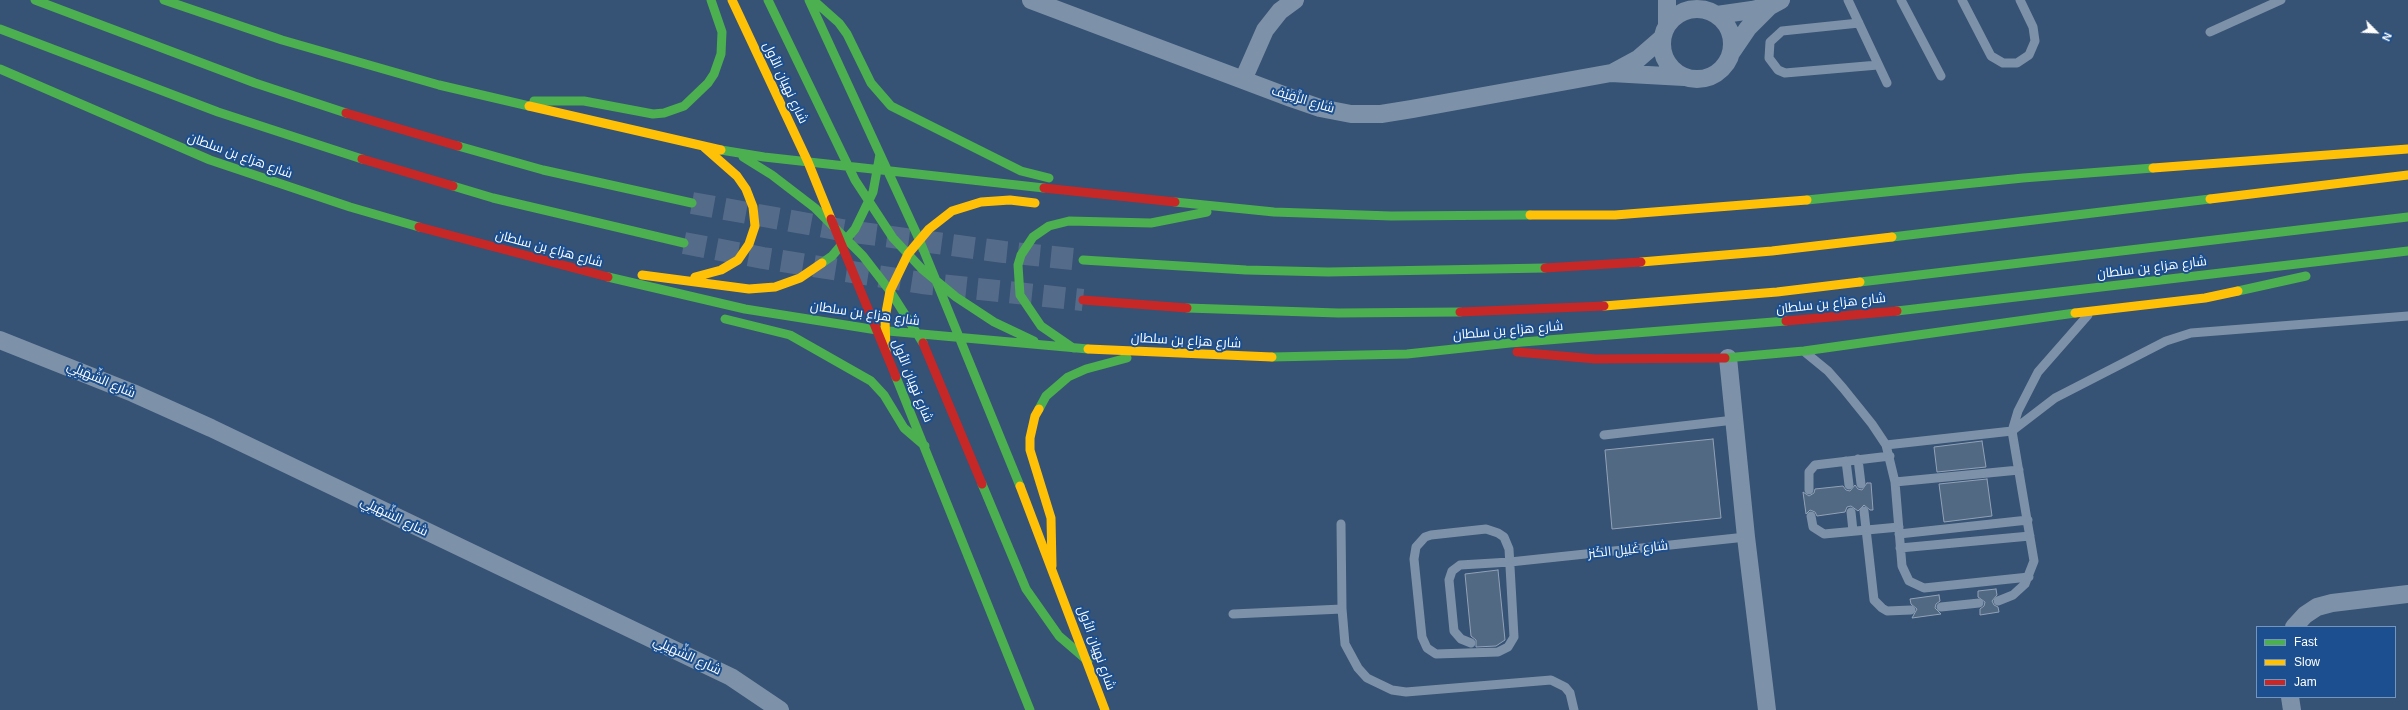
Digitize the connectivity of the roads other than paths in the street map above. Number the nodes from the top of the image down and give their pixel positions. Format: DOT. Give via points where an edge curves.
graph roads {
  1 [pos="35,0"];
  2 [pos="164,0"];
  3 [pos="710,0"];
  4 [pos="732,0"];
  5 [pos="768,0"];
  6 [pos="809,0"];
  7 [pos="813,0"];
  8 [pos="1031,0"];
  9 [pos="1295,0"];
  10 [pos="1666,0"];
  11 [pos="1695,0"];
  12 [pos="1848,0"];
  13 [pos="1901,0"];
  14 [pos="1962,0"];
  15 [pos="2020,0"];
  16 [pos="2281,0"];
  17 [pos="1775,3"];
  18 [pos="1713,13"];
  19 [pos="1859,23"];
  20 [pos="0,29"];
  21 [pos="1664,32"];
  22 [pos="2210,32"];
  23 [pos="1731,53"];
  24 [pos="1878,65"];
  25 [pos="0,69"];
  26 [pos="1611,73"];
  27 [pos="1941,76"];
  28 [pos="1684,77"];
  29 [pos="1243,80"];
  30 [pos="1887,83"];
  31 [pos="518,105"];
  32 [pos="704,147"];
  33 [pos="2408,149"];
  34 [pos="737,153"];
  35 [pos="808,162"];
  36 [pos="849,166"];
  37 [pos="882,170"];
  38 [pos="2408,175"];
  39 [pos="1058,179"];
  40 [pos="1101,184"];
  41 [pos="692,203"];
  42 [pos="869,203"];
  43 [pos="1174,203"];
  44 [pos="1047,204"];
  45 [pos="1136,207"];
  46 [pos="1219,208"];
  47 [pos="2408,217"];
  48 [pos="834,226"];
  49 [pos="919,239"];
  50 [pos="684,243"];
  51 [pos="845,243"];
  52 [pos="2408,252"];
  53 [pos="908,254"];
  54 [pos="1083,260"];
  55 [pos="2330,270"];
  56 [pos="2314,274"];
  57 [pos="598,275"];
  58 [pos="686,278"];
  59 [pos="937,282"];
  60 [pos="660,290"];
  61 [pos="890,291"];
  62 [pos="1082,300"];
  63 [pos="692,307"];
  64 [pos="2092,311"];
  65 [pos="2408,316"];
  66 [pos="719,317"];
  67 [pos="881,330"];
  68 [pos="918,334"];
  69 [pos="961,338"];
  70 [pos="0,340"];
  71 [pos="1050,347"];
  72 [pos="1464,348"];
  73 [pos="1074,349"];
  74 [pos="1804,351"];
  75 [pos="1147,352"];
  76 [pos="1728,358"];
  77 [pos="1734,420"];
  78 [pos="2012,431"];
  79 [pos="1604,435"];
  80 [pos="1886,445"];
  81 [pos="924,446"];
  82 [pos="1890,456"];
  83 [pos="1858,460"];
  84 [pos="1846,461"];
  85 [pos="2019,470"];
  86 [pos="1895,482"];
  87 [pos="1861,484"];
  88 [pos="1849,485"];
  89 [pos="1809,490"];
  90 [pos="1864,511"];
  91 [pos="1851,512"];
  92 [pos="1811,516"];
  93 [pos="2028,520"];
  94 [pos="1341,524"];
  95 [pos="1866,530"];
  96 [pos="1853,531"];
  97 [pos="1899,531"];
  98 [pos="2030,536"];
  99 [pos="1746,537"];
  100 [pos="1900,548"];
  101 [pos="1510,562"];
  102 [pos="1052,566"];
  103 [pos="2029,577"];
  104 [pos="2408,594"];
  105 [pos="1998,601"];
  106 [pos="1979,603"];
  107 [pos="1941,607"];
  108 [pos="1342,609"];
  109 [pos="1911,610"];
  110 [pos="1233,614"];
  111 [pos="2295,626"];
  112 [pos="1514,631"];
  113 [pos="1505,639"];
  114 [pos="1472,643"];
  115 [pos="1088,661"];
  116 [pos="2290,698"];
  117 [pos="780,710"];
  118 [pos="1030,710"];
  119 [pos="1105,710"];
  120 [pos="1574,710"];
  121 [pos="1766,710"];
  122 [pos="2292,710"];
  1 -- 41 [label="main road" via="255,83 396,129 543,170"];
  2 -- 31 [label="main road" via="282,40"];
  3 -- 31 [label="main road" via="720,27 721,54 708,83 684,106 653,114 578,100 551,100"];
  4 -- 35 [label="main road, شارع نهيان الأول"];
  5 -- 36 [label="main road"];
  6 -- 37 [label="main road" via="880,154"];
  7 -- 39 [label="main road" via="839,23 871,83 891,106 1021,171"];
  8 -- 29 [label="street, شارع الزَّفِيْف"];
  9 -- 29 [label="street" via="1280,11 1265,30"];
  10 -- 21 [label="street"];
  11 -- 18 [label="street"];
  12 -- 19 [label="lane"];
  13 -- 27 [label="lane"];
  14 -- 15 [label="lane" via="1991,56 2010,64 2017,63 2029,55 2035,41 2033,27"];
  16 -- 22 [label="lane"];
  17 -- 18 [label="street"];
  17 -- 23 [label="street" via="1748,28"];
  18 -- 21 [label="street" via="1686,10 1678,14"];
  18 -- 23 [label="street" via="1728,28 1731,36"];
  19 -- 24 [label="lane"];
  19 -- 24 [label="lane" via="1782,31 1770,42 1768,58 1785,74"];
  20 -- 50 [label="main road" via="218,112 323,147 494,198"];
  21 -- 26 [label="street, شارع الزَّفِيْف" via="1638,59"];
  21 -- 28 [label="street" via="1665,60 1670,68"];
  23 -- 28 [label="street" via="1723,68 1713,75 1701,79"];
  24 -- 30 [label="lane"];
  25 -- 57 [label="main road, شارع هزاع بن سلطان" via="142,132 280,185 412,226"];
  26 -- 28 [label="street, شارع الزَّفِيْف"];
  26 -- 29 [label="street, شارع الزَّفِيْف" via="1382,114 1351,114 1320,108"];
  31 -- 32 [label="main road"];
  32 -- 34 [label="main road"];
  32 -- 58 [label="main road" via="737,176 746,189 754,207 755,226 749,244 734,263 721,270"];
  33 -- 46 [label="main road" via="2023,178 1751,206 1615,215 1329,215"];
  34 -- 35 [label="main road"];
  34 -- 48 [label="main road" via="794,191"];
  35 -- 36 [label="main road"];
  35 -- 48 [label="main road, شارع نهيان الأول"];
  36 -- 37 [label="main road"];
  36 -- 42 [label="main road"];
  37 -- 42 [label="main road"];
  37 -- 43 [label="main road"];
  37 -- 49 [label="main road, شارع نهيان الأول"];
  38 -- 54 [label="main road" via="1772,251 1595,266 1328,272"];
  40 -- 43 [label="main road"];
  42 -- 51 [label="main road"];
  42 -- 53 [label="main road"];
  43 -- 45 [label="main road"];
  43 -- 46 [label="main road"];
  44 -- 49 [label="main road" via="995,200 966,205 940,219"];
  46 -- 73 [label="main road" via="1197,215 1151,223 1059,222 1033,237 1021,255 1018,265 1020,295 1041,326"];
  47 -- 62 [label="main road, شارع هزاع بن سلطان" via="1777,292 1598,307 1338,313 1167,307"];
  48 -- 51 [label="main road, شارع نهيان الأول"];
  49 -- 53 [label="main road"];
  49 -- 59 [label="main road, شارع نهيان الأول"];
  51 -- 58 [label="main road" via="811,272 775,287 749,289"];
  51 -- 61 [label="main road"];
  51 -- 67 [label="main road, شارع نهيان الأول"];
  52 -- 55 [label="main road"];
  52 -- 72 [label="main road, شارع هزاع بن سلطان" via="1900,310"];
  53 -- 59 [label="main road"];
  53 -- 61 [label="main road"];
  56 -- 64 [label="main road" via="2206,298"];
  57 -- 58 [label="main road" via="642,274"];
  57 -- 60 [label="main road, شارع هزاع بن سلطان"];
  59 -- 69 [label="main road, شارع نهيان الأول"];
  59 -- 71 [label="main road" via="994,322"];
  60 -- 63 [label="main road"];
  60 -- 67 [label="main road, شارع هزاع بن سلطان" via="766,312"];
  61 -- 67 [label="main road"];
  61 -- 68 [label="main road"];
  64 -- 74 [label="main road"];
  64 -- 78 [label="lane" via="2038,372 2025,394"];
  65 -- 78 [label="lane" via="2191,333 2166,341 2055,398"];
  66 -- 81 [label="main road" via="790,335 871,380 884,395 904,428"];
  67 -- 68 [label="main road, شارع هزاع بن سلطان"];
  67 -- 81 [label="main road, شارع نهيان الأول" via="886,351"];
  68 -- 69 [label="main road, شارع هزاع بن سلطان"];
  68 -- 115 [label="main road" via="1026,589 1059,636"];
  69 -- 71 [label="main road, شارع هزاع بن سلطان"];
  69 -- 102 [label="main road, شارع نهيان الأول"];
  70 -- 117 [label="street, شارع الشِّهَيلِي" via="133,393 211,428 731,676"];
  71 -- 73 [label="main road, شارع هزاع بن سلطان"];
  72 -- 75 [label="main road, شارع هزاع بن سلطان" via="1407,354 1294,358"];
  72 -- 76 [label="main road" via="1595,359"];
  73 -- 75 [label="main road, شارع هزاع بن سلطان"];
  74 -- 76 [label="main road"];
  74 -- 80 [label="lane" via="1828,371 1843,388"];
  75 -- 102 [label="main road" via="1086,368 1068,377 1046,396 1034,416 1030,450 1051,518"];
  76 -- 77 [label="street"];
  77 -- 79 [label="lane"];
  77 -- 99 [label="street"];
  78 -- 80 [label="lane"];
  78 -- 85 [label="lane"];
  80 -- 82 [label="lane"];
  81 -- 118 [label="main road, شارع نهيان الأول"];
  82 -- 83 [label="lane"];
  82 -- 86 [label="lane"];
  83 -- 84 [label="lane"];
  83 -- 87 [label="lane"];
  84 -- 88 [label="lane"];
  84 -- 89 [label="lane" via="1813,467 1808,476"];
  85 -- 86 [label="lane"];
  85 -- 93 [label="lane"];
  86 -- 97 [label="lane"];
  90 -- 95 [label="lane"];
  91 -- 96 [label="lane"];
  92 -- 96 [label="lane" via="1813,527 1820,533"];
  93 -- 97 [label="lane"];
  93 -- 98 [label="lane"];
  94 -- 108 [label="lane"];
  95 -- 96 [label="lane"];
  95 -- 97 [label="lane"];
  95 -- 109 [label="lane" via="1874,600 1887,611"];
  97 -- 100 [label="lane"];
  98 -- 100 [label="lane"];
  98 -- 103 [label="lane" via="2034,562"];
  99 -- 101 [label="lane, شارع غَلِيل الكَنز"];
  99 -- 121 [label="street"];
  100 -- 103 [label="lane" via="1903,572 1908,581 1918,587"];
  101 -- 112 [label="lane"];
  101 -- 112 [label="lane" via="1509,549 1504,537 1486,529 1431,535 1420,541 1414,553 1422,637 1431,652 1442,656 1498,652 1512,642"];
  101 -- 114 [label="lane, شارع غَلِيل الكَنز" via="1460,565 1452,571 1449,580 1454,631 1461,639"];
  102 -- 115 [label="main road, شارع نهيان الأول"];
  103 -- 105 [label="lane" via="2013,595"];
  104 -- 111 [label="street" via="2332,603 2304,615"];
  106 -- 107 [label="lane"];
  108 -- 110 [label="lane"];
  108 -- 120 [label="lane" via="1345,644 1350,657 1367,678 1379,686 1406,692 1551,680 1565,687 1570,693"];
  112 -- 113 [label="lane"];
  115 -- 119 [label="main road, شارع نهيان الأول"];
  116 -- 122 [label="street"];
}
